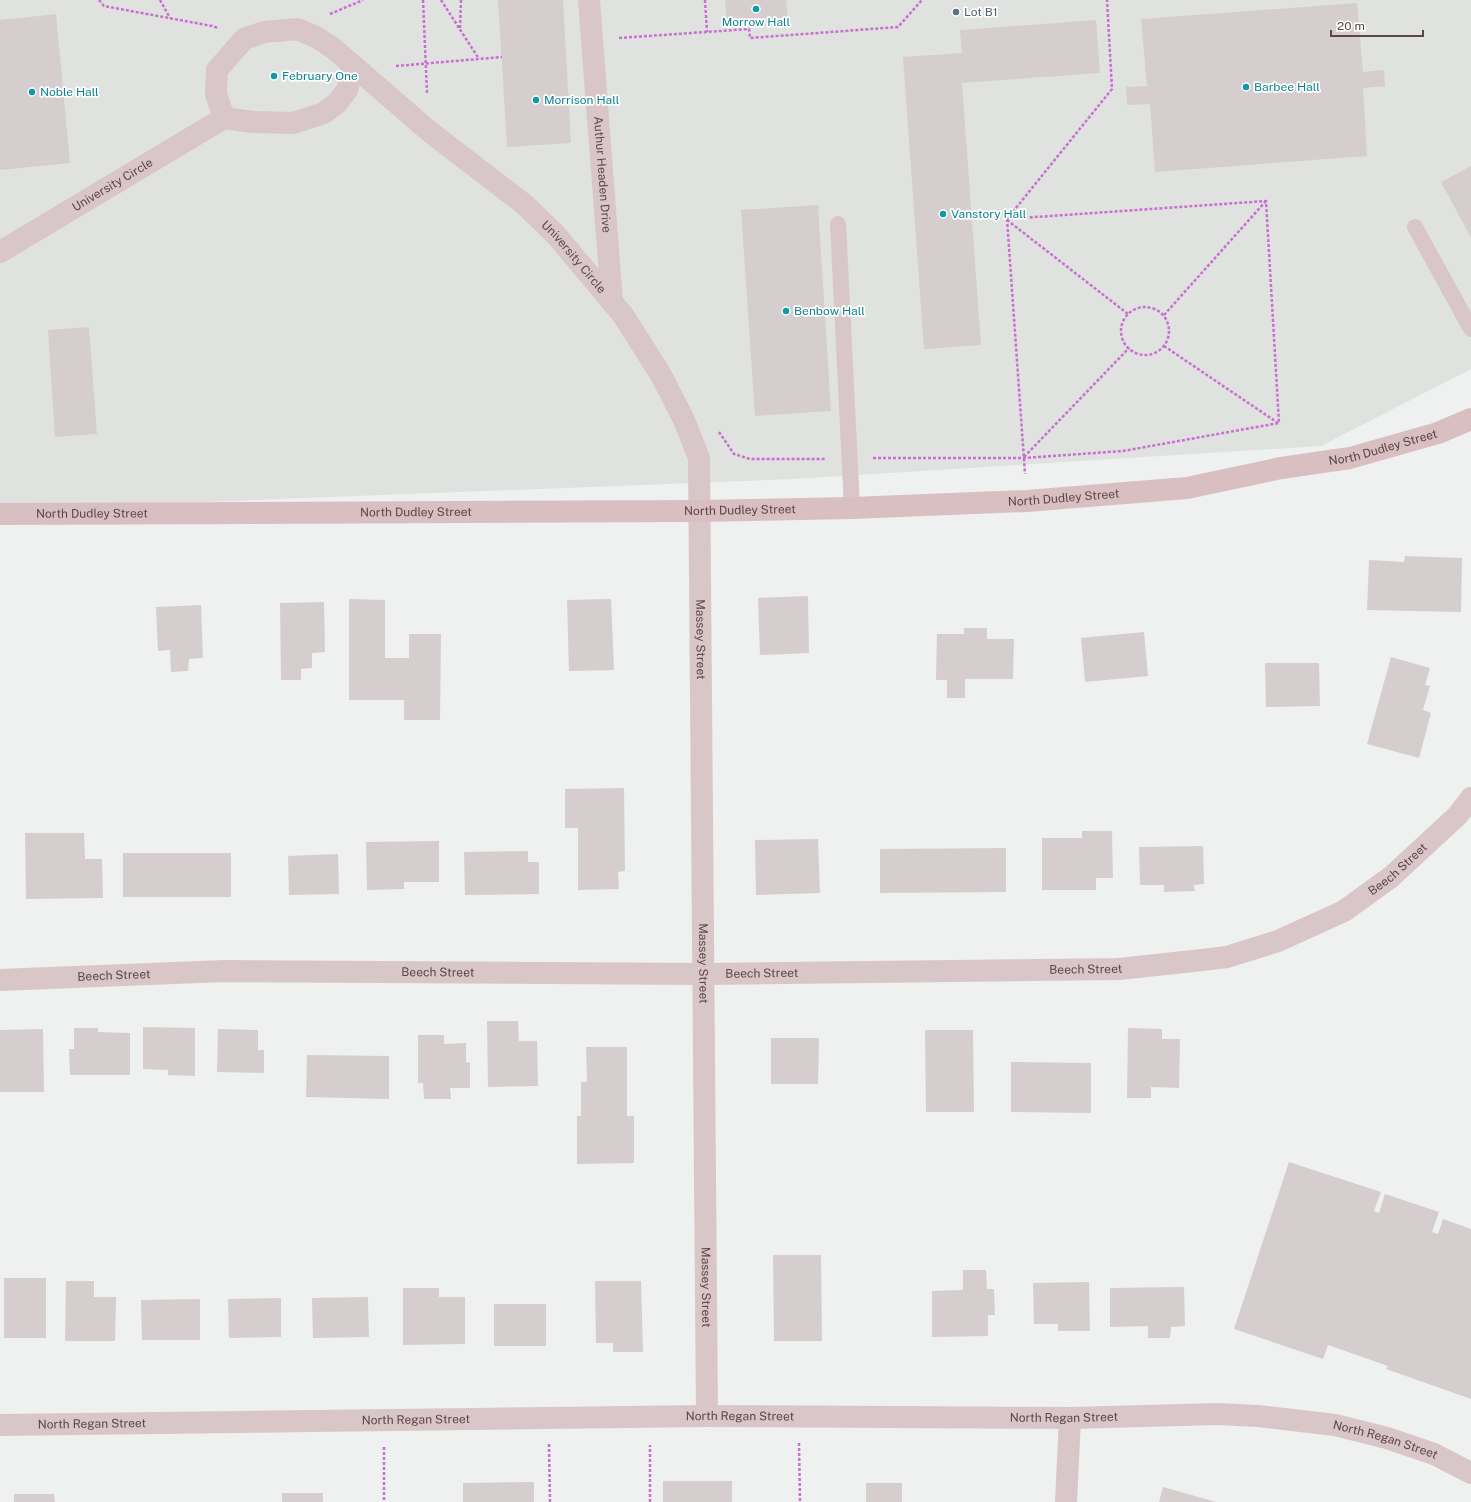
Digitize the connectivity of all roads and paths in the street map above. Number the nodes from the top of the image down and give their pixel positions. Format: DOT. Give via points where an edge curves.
graph roads {
  1 [pos="99,0"];
  2 [pos="160,0"];
  3 [pos="422,0"];
  4 [pos="441,0"];
  5 [pos="461,0"];
  6 [pos="589,0"];
  7 [pos="705,0"];
  8 [pos="922,0"];
  9 [pos="1108,0"];
  10 [pos="170,18"];
  11 [pos="460,29"];
  12 [pos="707,32"];
  13 [pos="627,38"];
  14 [pos="244,39"];
  15 [pos="502,57"];
  16 [pos="480,59"];
  17 [pos="425,63"];
  18 [pos="358,70"];
  19 [pos="224,118"];
  20 [pos="430,132"];
  21 [pos="1266,201"];
  22 [pos="1007,219"];
  23 [pos="838,224"];
  24 [pos="1415,227"];
  25 [pos="0,252"];
  26 [pos="612,302"];
  27 [pos="1128,314"];
  28 [pos="1164,315"];
  29 [pos="1471,329"];
  30 [pos="1164,346"];
  31 [pos="1129,348"];
  32 [pos="1471,419"];
  33 [pos="1279,423"];
  34 [pos="717,428"];
  35 [pos="849,458"];
  36 [pos="1024,458"];
  37 [pos="1027,502"];
  38 [pos="852,508"];
  39 [pos="699,511"];
  40 [pos="0,514"];
  41 [pos="1471,798"];
  42 [pos="703,974"];
  43 [pos="0,980"];
  44 [pos="707,1416"];
  45 [pos="650,1417"];
  46 [pos="799,1417"];
  47 [pos="548,1418"];
  48 [pos="1070,1418"];
  49 [pos="384,1420"];
  50 [pos="0,1425"];
  51 [pos="1471,1473"];
  52 [pos="384,1502"];
  53 [pos="550,1502"];
  54 [pos="650,1502"];
  55 [pos="800,1502"];
  56 [pos="1066,1502"];
  1 -- 10 [label="path" via="104,6"];
  2 -- 10 [label="path"];
  3 -- 17 [label="path"];
  4 -- 11 [label="path"];
  5 -- 11 [label="path"];
  6 -- 26 [label="street, Authur Headen Drive"];
  7 -- 12 [label="path"];
  8 -- 12 [label="path" via="898,27 750,38 750,29"];
  9 -- 22 [label="path" via="1112,89"];
  10 -- 14 [label="path" via="212,26"];
  11 -- 16 [label="path"];
  12 -- 13 [label="path"];
  14 -- 18 [label="street, University Circle" via="264,32 297,30 333,48"];
  14 -- 19 [label="street, University Circle" via="217,70 216,94"];
  15 -- 16 [label="path"];
  16 -- 17 [label="path"];
  17 -- 18 [label="path"];
  17 -- 20 [label="path"];
  18 -- 19 [label="street" via="337,103 324,113 292,124"];
  18 -- 20 [label="street, University Circle"];
  19 -- 25 [label="street, University Circle"];
  20 -- 26 [label="street, University Circle" via="524,204 556,235"];
  21 -- 22 [label="path"];
  21 -- 28 [label="path"];
  21 -- 33 [label="path"];
  22 -- 27 [label="path"];
  22 -- 36 [label="path"];
  23 -- 35 [label="lane"];
  24 -- 29 [label="lane"];
  26 -- 39 [label="street, University Circle" via="624,315 661,375 684,420 699,458"];
  27 -- 28 [label="path" via="1142,306 1158,310"];
  27 -- 31 [label="path" via="1124,320 1122,335"];
  28 -- 30 [label="path" via="1169,330"];
  30 -- 31 [label="path" via="1150,354"];
  30 -- 33 [label="path"];
  31 -- 36 [label="path"];
  32 -- 37 [label="street, North Dudley Street" via="1438,433 1350,458 1282,468 1188,488"];
  33 -- 36 [label="path" via="1123,451"];
  34 -- 35 [label="path" via="734,454 750,459"];
  35 -- 36 [label="path"];
  35 -- 38 [label="lane"];
  36 -- 37 [label="path"];
  37 -- 38 [label="street, North Dudley Street"];
  38 -- 39 [label="street, North Dudley Street"];
  39 -- 40 [label="street, North Dudley Street"];
  39 -- 42 [label="street, Massey Street"];
  41 -- 42 [label="street, Beech Street" via="1458,816 1391,877 1344,911 1278,941 1227,957 1120,969"];
  42 -- 43 [label="street, Beech Street" via="224,971"];
  42 -- 44 [label="street, Massey Street"];
  44 -- 45 [label="street, North Regan Street"];
  44 -- 46 [label="street, North Regan Street"];
  45 -- 47 [label="street, North Regan Street"];
  45 -- 54 [label="path"];
  46 -- 48 [label="street, North Regan Street"];
  46 -- 55 [label="path"];
  47 -- 49 [label="street, North Regan Street"];
  47 -- 53 [label="path"];
  48 -- 51 [label="street, North Regan Street" via="1218,1414 1335,1425 1387,1438 1434,1454"];
  48 -- 56 [label="street"];
  49 -- 50 [label="street, North Regan Street"];
  49 -- 52 [label="path"];
}
